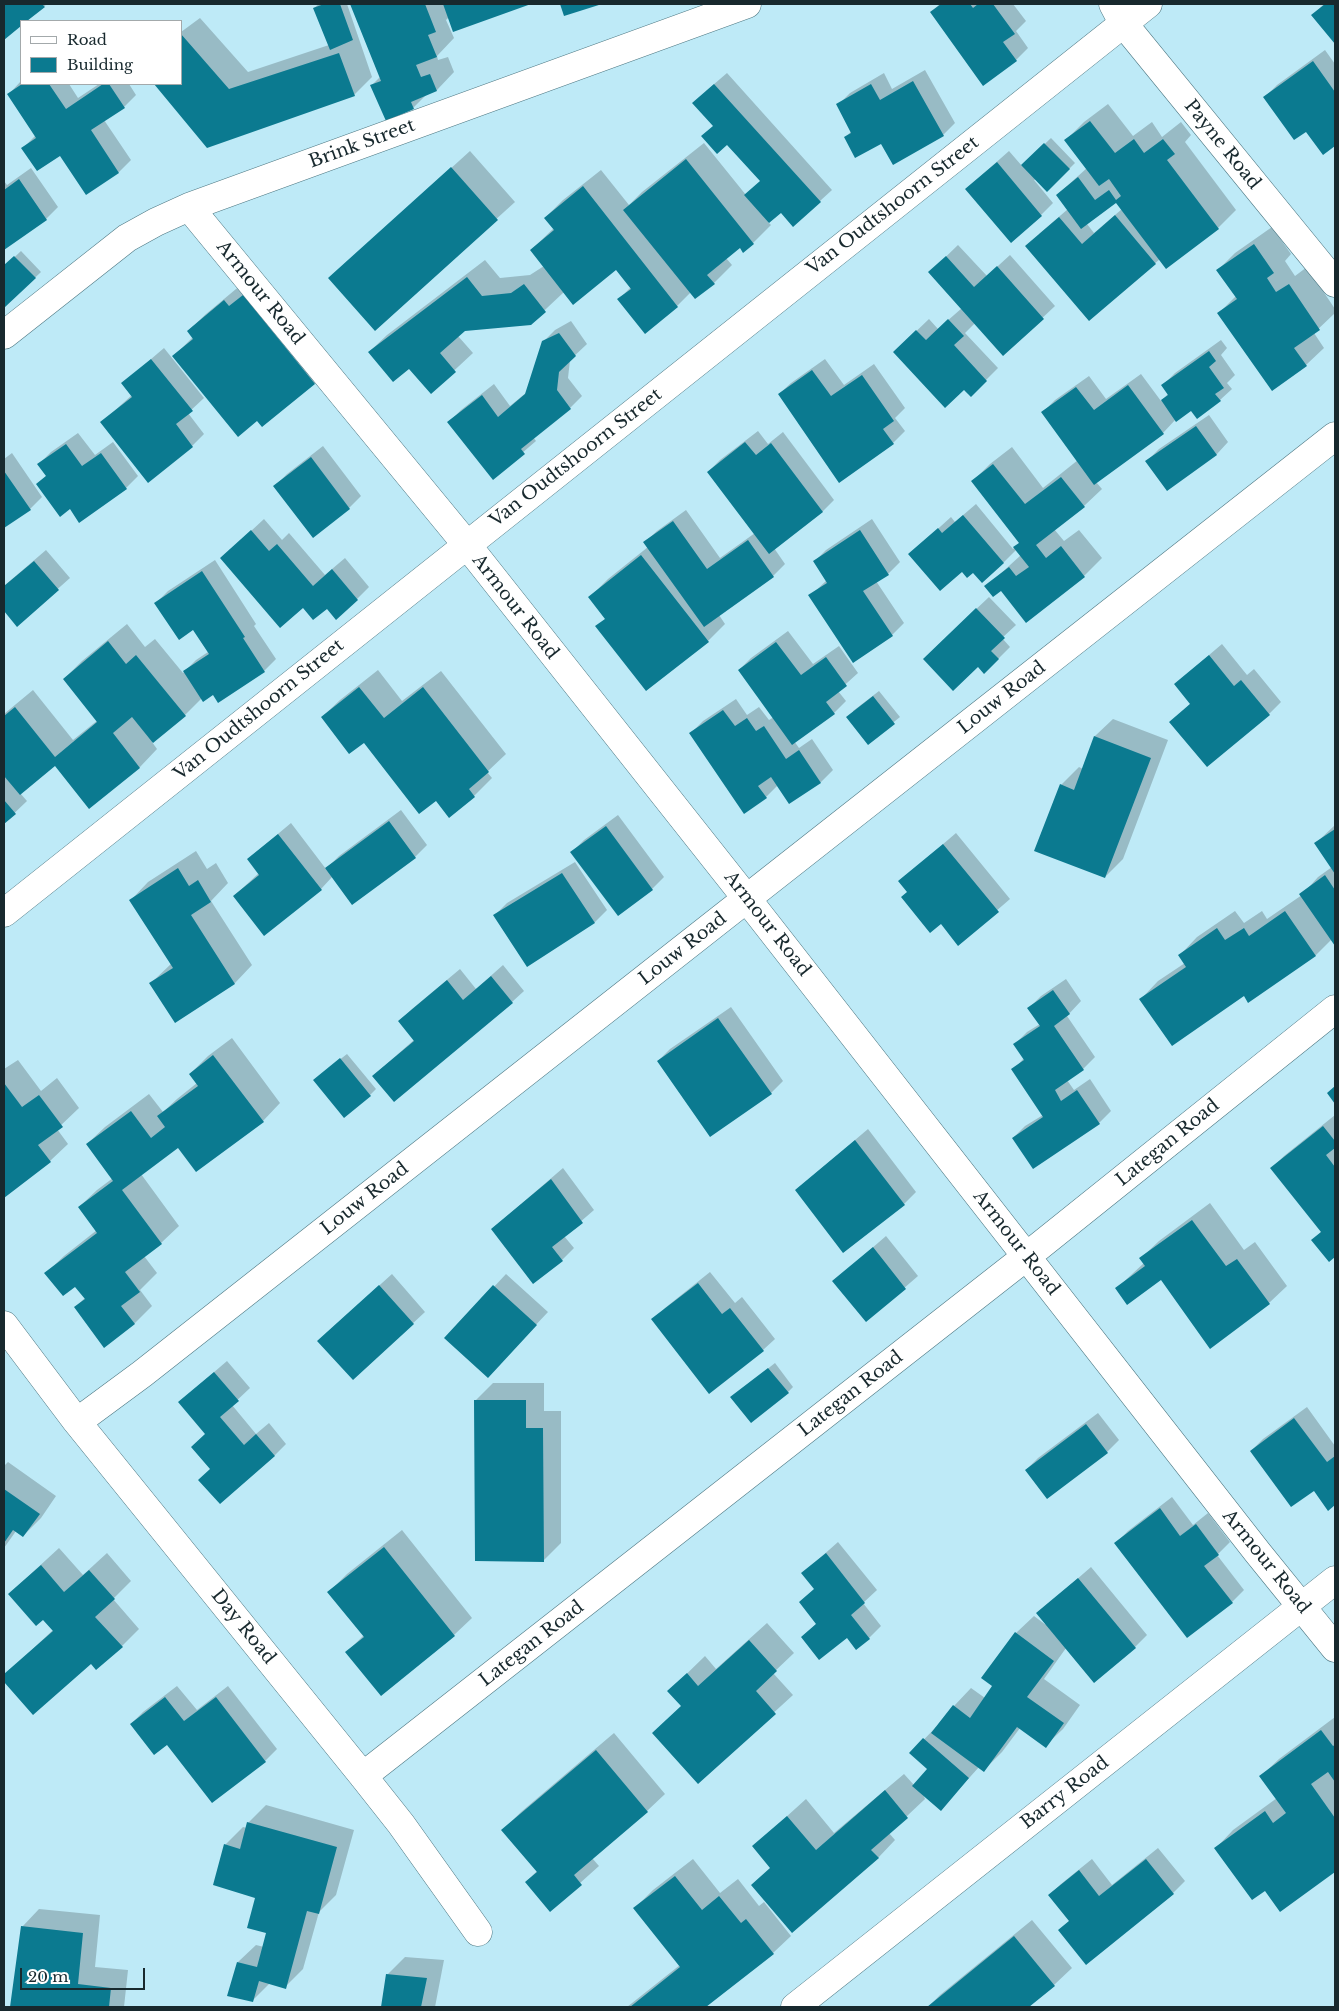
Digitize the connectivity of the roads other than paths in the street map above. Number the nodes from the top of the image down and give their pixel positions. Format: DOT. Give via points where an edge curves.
graph roads {
  1 [pos="747,4"];
  2 [pos="1148,4"];
  3 [pos="1118,14"];
  4 [pos="189,207"];
  5 [pos="1335,283"];
  6 [pos="4,334"];
  7 [pos="1335,436"];
  8 [pos="467,545"];
  9 [pos="747,899"];
  10 [pos="4,913"];
  11 [pos="1335,1009"];
  12 [pos="1027,1256"];
  13 [pos="4,1325"];
  14 [pos="77,1422"];
  15 [pos="1335,1580"];
  16 [pos="1302,1606"];
  17 [pos="1335,1648"];
  18 [pos="363,1776"];
  19 [pos="478,1932"];
  20 [pos="796,2007"];
  1 -- 4 [label="street, Brink Street"];
  2 -- 3 [label="street, Van Oudtshoorn Street"];
  3 -- 5 [label="street, Payne Road"];
  3 -- 8 [label="street, Van Oudtshoorn Street"];
  4 -- 6 [label="street, Brink Street" via="127,238"];
  4 -- 8 [label="street, Armour Road"];
  7 -- 9 [label="street, Louw Road"];
  8 -- 9 [label="street, Armour Road"];
  8 -- 10 [label="street, Van Oudtshoorn Street"];
  9 -- 12 [label="street, Armour Road"];
  9 -- 14 [label="street, Louw Road"];
  11 -- 12 [label="street, Lategan Road"];
  12 -- 16 [label="street, Armour Road"];
  12 -- 18 [label="street, Lategan Road"];
  13 -- 14 [label="street, Day Road"];
  14 -- 18 [label="street, Day Road"];
  15 -- 16 [label="street, Barry Road"];
  16 -- 17 [label="street, Armour Road"];
  16 -- 20 [label="street, Barry Road"];
  18 -- 19 [label="street, Day Road"];
}
